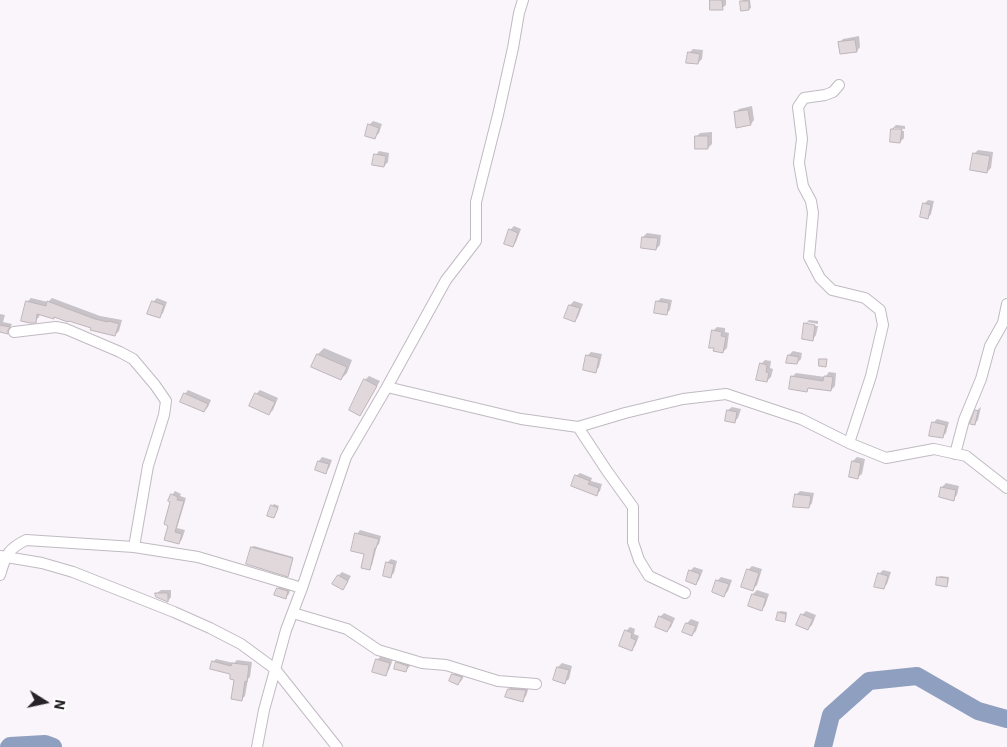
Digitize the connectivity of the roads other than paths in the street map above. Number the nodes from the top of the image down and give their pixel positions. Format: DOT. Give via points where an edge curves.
graph roads {
  1 [pos="523,0"];
  2 [pos="839,85"];
  3 [pos="1007,304"];
  4 [pos="14,332"];
  5 [pos="387,387"];
  6 [pos="578,426"];
  7 [pos="849,443"];
  8 [pos="955,454"];
  9 [pos="1007,488"];
  10 [pos="134,547"];
  11 [pos="3,557"];
  12 [pos="0,575"];
  13 [pos="302,588"];
  14 [pos="685,593"];
  15 [pos="293,612"];
  16 [pos="275,669"];
  17 [pos="536,684"];
  18 [pos="257,747"];
  19 [pos="337,747"];
  1 -- 5 [label="street" via="476,202 476,242 446,280"];
  2 -- 7 [label="street" via="825,95 804,98 798,107 802,139 799,163 803,186 812,201 809,257 820,278 832,290 865,298 880,310 883,325"];
  3 -- 8 [label="street" via="1003,322 990,346 964,420"];
  4 -- 10 [label="street" via="56,327 120,352 133,359 166,401 148,466"];
  5 -- 6 [label="street" via="521,419"];
  5 -- 13 [label="street" via="346,457"];
  6 -- 7 [label="street" via="683,399 726,394 800,419"];
  6 -- 14 [label="street" via="633,507 633,542 649,576"];
  7 -- 8 [label="street" via="886,458 934,449"];
  8 -- 9 [label="street" via="966,456"];
  10 -- 11 [label="street" via="26,540"];
  10 -- 13 [label="street" via="198,557"];
  11 -- 12 [label="street"];
  11 -- 16 [label="street" via="73,572 174,612 241,644"];
  13 -- 15 [label="street"];
  15 -- 16 [label="street"];
  15 -- 17 [label="street" via="347,629 386,653 422,663 446,665 498,681"];
  16 -- 18 [label="street"];
  16 -- 19 [label="street"];
}
